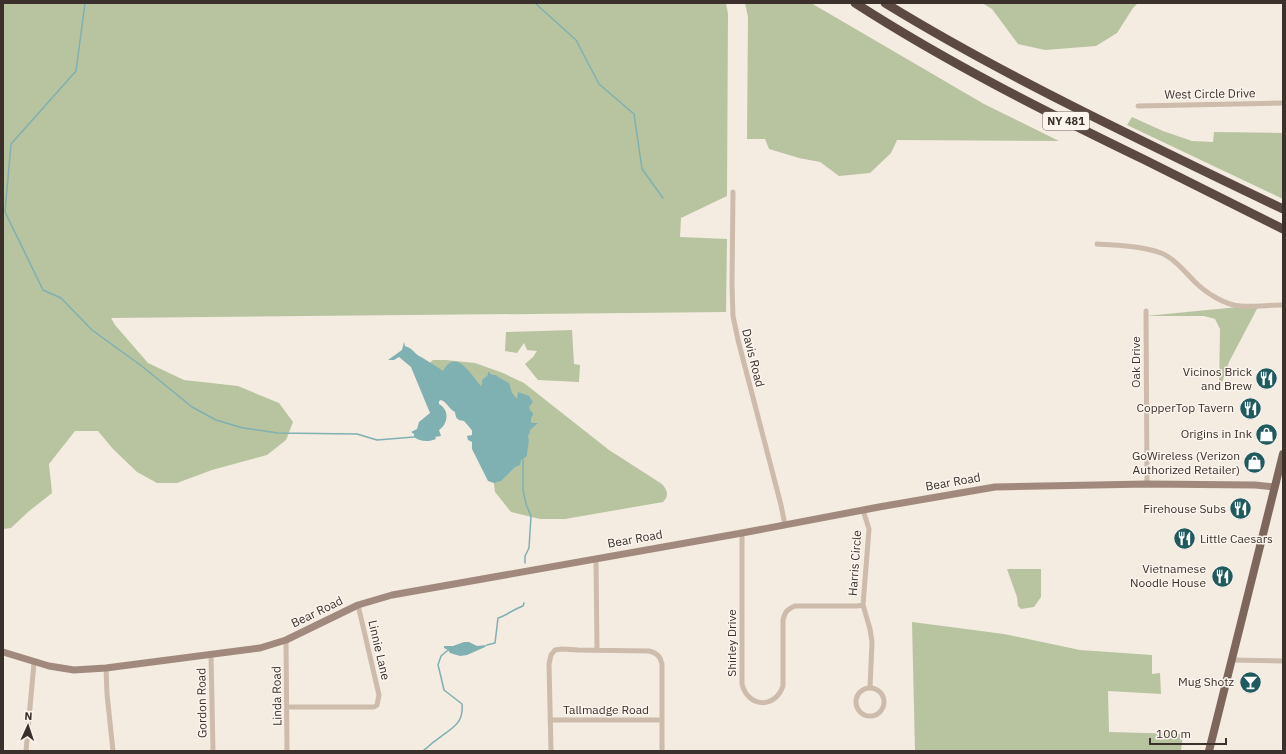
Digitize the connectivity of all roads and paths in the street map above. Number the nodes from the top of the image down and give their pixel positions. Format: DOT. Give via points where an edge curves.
graph roads {
  1 [pos="855,3"];
  2 [pos="885,3"];
  3 [pos="1283,103"];
  4 [pos="1138,106"];
  5 [pos="733,192"];
  6 [pos="1283,209"];
  7 [pos="1283,229"];
  8 [pos="1097,244"];
  9 [pos="1283,304"];
  10 [pos="1146,311"];
  11 [pos="1283,454"];
  12 [pos="1147,484"];
  13 [pos="1279,487"];
  14 [pos="863,510"];
  15 [pos="785,525"];
  16 [pos="742,533"];
  17 [pos="596,558"];
  18 [pos="358,605"];
  19 [pos="863,605"];
  20 [pos="286,640"];
  21 [pos="597,650"];
  22 [pos="3,652"];
  23 [pos="211,654"];
  24 [pos="1232,660"];
  25 [pos="1283,661"];
  26 [pos="34,663"];
  27 [pos="106,668"];
  28 [pos="870,688"];
  29 [pos="287,707"];
  30 [pos="550,720"];
  31 [pos="662,720"];
  32 [pos="26,751"];
  33 [pos="114,751"];
  34 [pos="213,751"];
  35 [pos="288,751"];
  36 [pos="550,751"];
  37 [pos="662,751"];
  38 [pos="1209,751"];
  1 -- 7 [label="highway, NY 481" via="944,58 1030,104"];
  2 -- 6 [label="highway, NY 481" via="1006,72"];
  3 -- 4 [label="street, West Circle Drive"];
  5 -- 15 [label="street, Davis Road" via="733,316"];
  8 -- 9 [label="street" via="1161,253 1208,293 1231,304"];
  10 -- 12 [label="street, Oak Drive"];
  11 -- 13 [label="main road"];
  12 -- 13 [label="main road, Bear Road"];
  12 -- 14 [label="main road, Bear Road" via="995,487"];
  13 -- 24 [label="main road"];
  14 -- 15 [label="main road, Bear Road"];
  14 -- 19 [label="street, Harris Circle" via="869,529"];
  15 -- 16 [label="main road, Bear Road"];
  16 -- 17 [label="main road, Bear Road"];
  16 -- 19 [label="street, Shirley Drive" via="742,684 748,697 754,701 771,701 781,692 783,620 788,608"];
  17 -- 18 [label="main road, Bear Road" via="392,595"];
  17 -- 21 [label="street"];
  18 -- 20 [label="main road, Bear Road"];
  18 -- 29 [label="street, Linnie Lane" via="379,695 377,705"];
  19 -- 28 [label="street, Harris Circle" via="872,642"];
  20 -- 23 [label="main road, Bear Road" via="260,648"];
  20 -- 29 [label="street, Linda Road"];
  21 -- 30 [label="street" via="562,649 555,650 551,655"];
  21 -- 31 [label="street" via="656,653 662,664"];
  22 -- 26 [label="main road, Bear Road"];
  23 -- 27 [label="main road, Bear Road"];
  23 -- 34 [label="street, Gordon Road"];
  24 -- 25 [label="street"];
  24 -- 38 [label="main road"];
  26 -- 27 [label="main road, Bear Road" via="74,670"];
  26 -- 32 [label="street"];
  27 -- 33 [label="street"];
  28 -- 28 [label="street" via="860,692 856,703 860,713 870,717 876,716 884,708 880,692"];
  29 -- 35 [label="street, Linda Road"];
  30 -- 31 [label="street, Tallmadge Road"];
  30 -- 36 [label="street"];
  31 -- 37 [label="street"];
}
